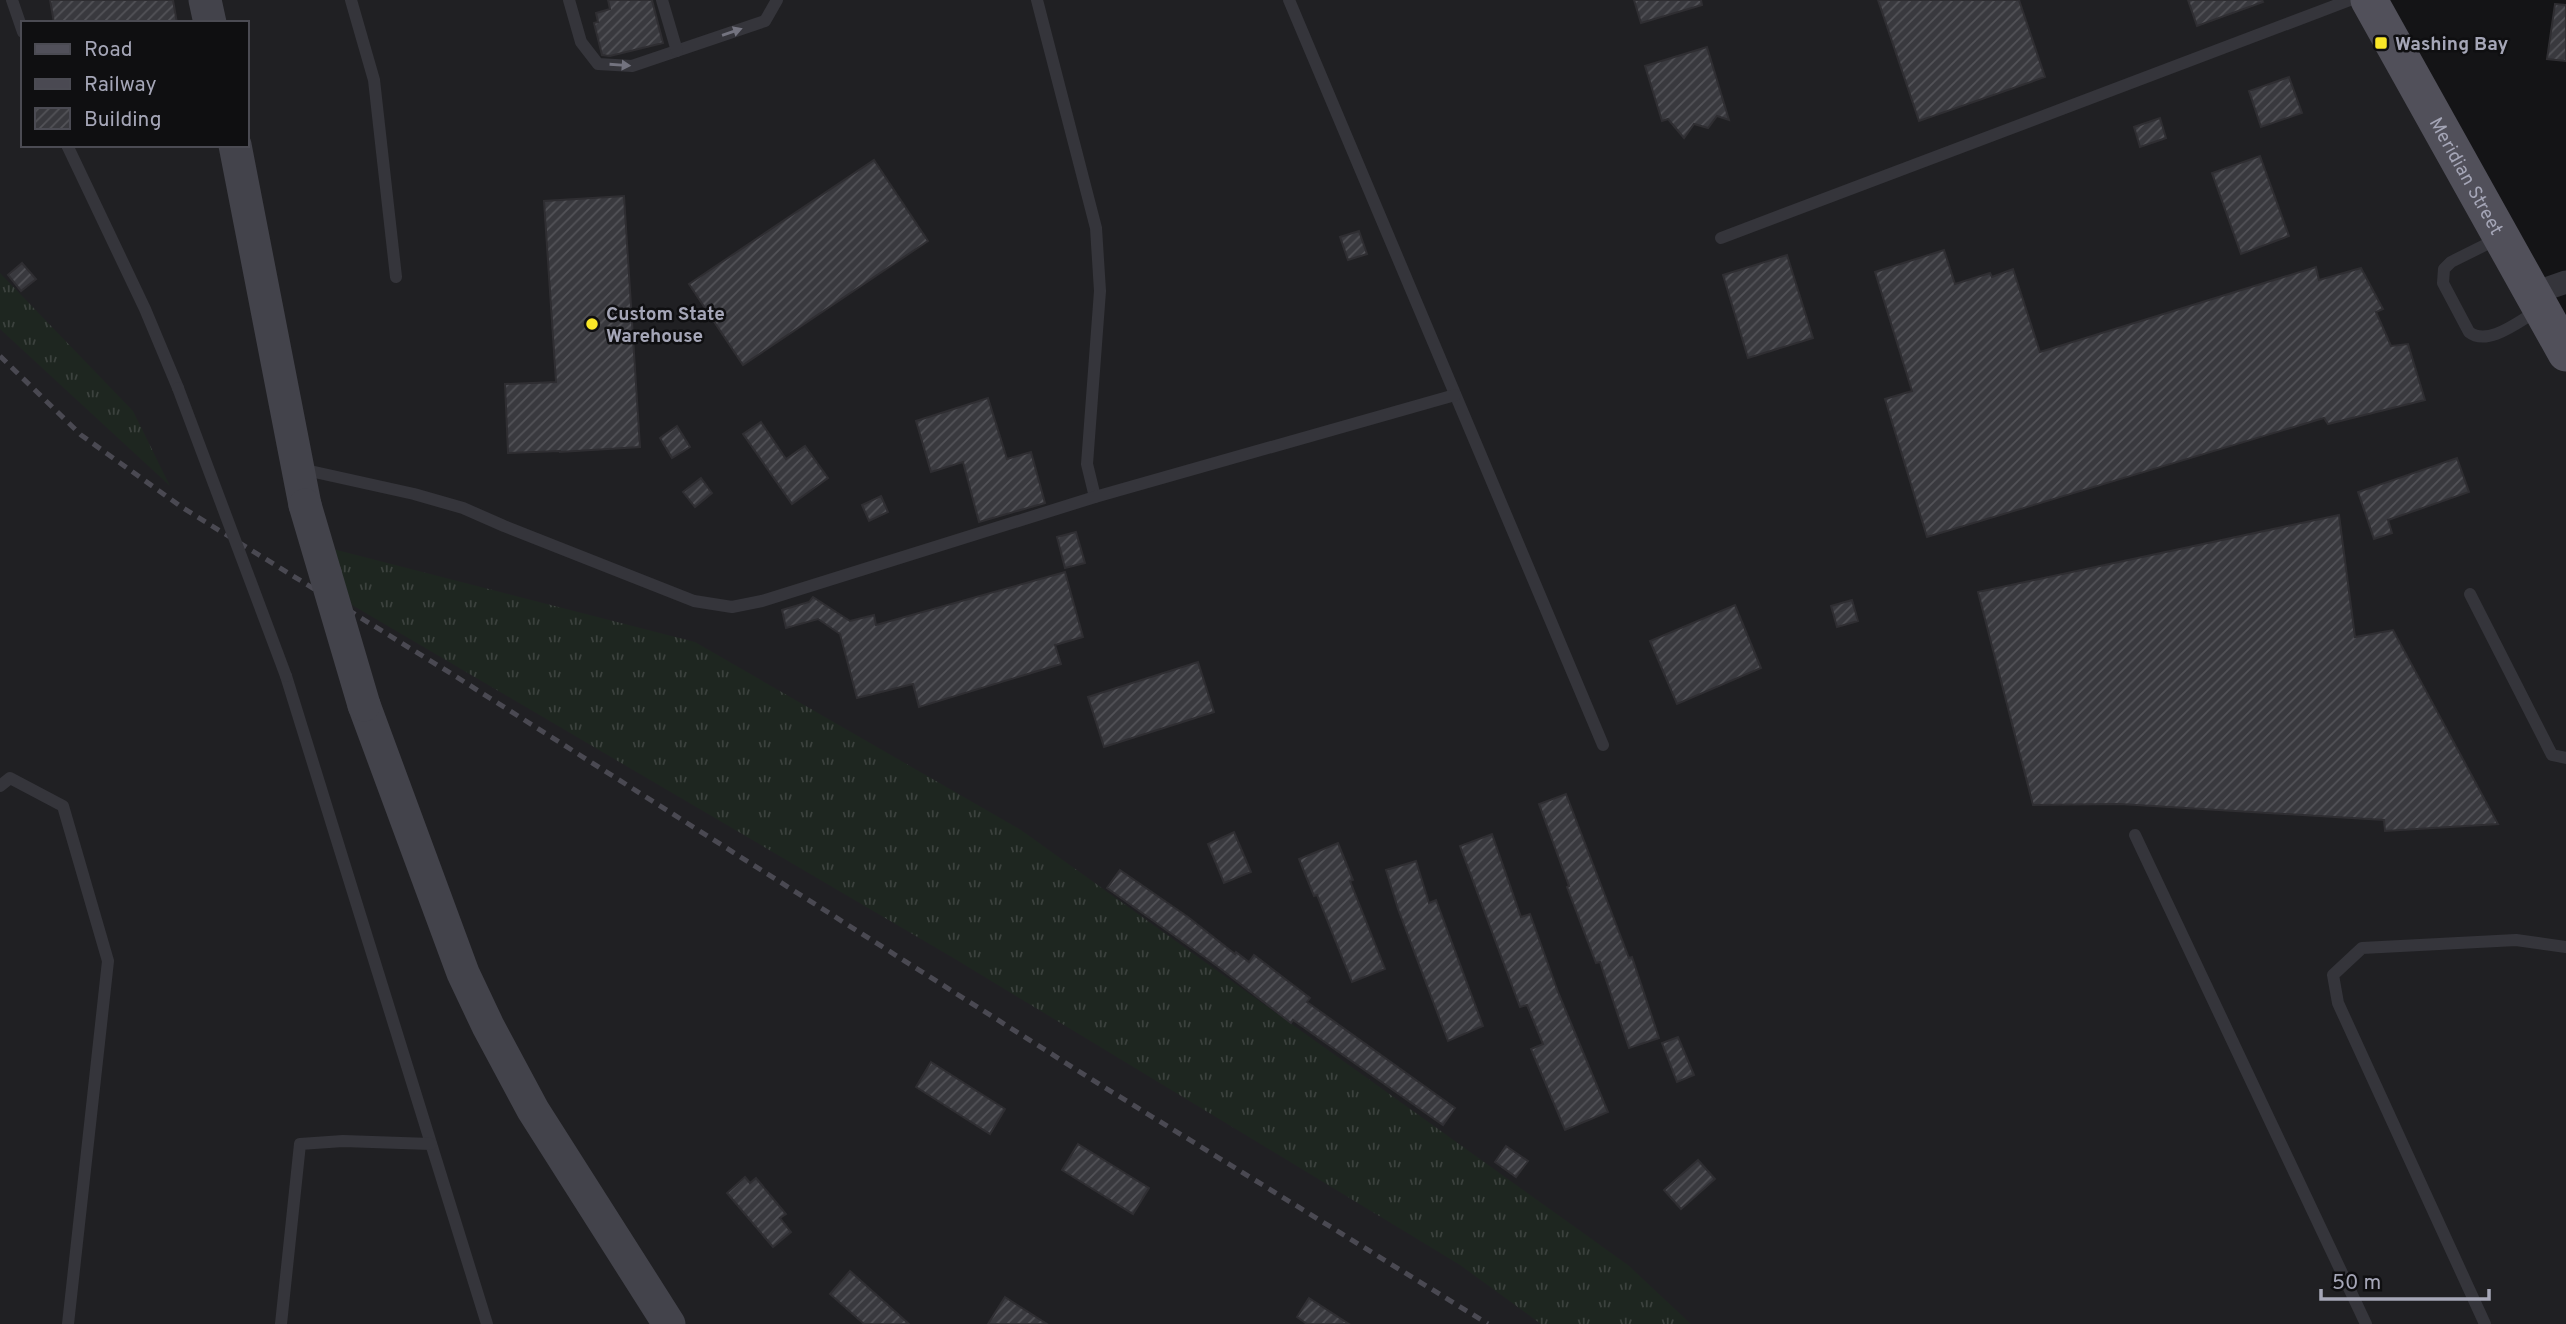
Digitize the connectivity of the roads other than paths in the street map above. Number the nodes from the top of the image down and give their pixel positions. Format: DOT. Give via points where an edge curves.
graph roads {
  1 [pos="12,0"];
  2 [pos="205,0"];
  3 [pos="351,0"];
  4 [pos="569,0"];
  5 [pos="662,0"];
  6 [pos="777,0"];
  7 [pos="1037,0"];
  8 [pos="1289,0"];
  9 [pos="2369,2"];
  10 [pos="210,21"];
  11 [pos="21,26"];
  12 [pos="677,51"];
  13 [pos="68,147"];
  14 [pos="235,147"];
  15 [pos="2502,237"];
  16 [pos="1721,238"];
  17 [pos="396,277"];
  18 [pos="2555,317"];
  19 [pos="1455,395"];
  20 [pos="297,468"];
  21 [pos="1095,497"];
  22 [pos="2470,594"];
  23 [pos="1603,745"];
  24 [pos="2566,758"];
  25 [pos="0,786"];
  26 [pos="2135,835"];
  27 [pos="2566,947"];
  28 [pos="431,1144"];
  29 [pos="68,1324"];
  30 [pos="281,1324"];
  31 [pos="487,1324"];
  32 [pos="669,1324"];
  33 [pos="2366,1324"];
  34 [pos="2485,1324"];
  1 -- 11 [label="lane"];
  2 -- 10 [label="main road"];
  3 -- 17 [label="lane" via="374,80"];
  4 -- 12 [label="lane, one-way" via="580,42 598,64 632,66"];
  5 -- 12 [label="lane"];
  12 -- 6 [label="lane, one-way" via="765,21"];
  7 -- 21 [label="lane" via="1096,228 1100,291 1087,464"];
  8 -- 19 [label="lane"];
  9 -- 15 [label="main road, Meridian Street"];
  9 -- 16 [label="lane"];
  13 -- 28 [label="lane, bridge" via="178,388 286,676"];
  14 -- 20 [label="main road"];
  15 -- 18 [label="main road, Meridian Street"];
  15 -- 18 [label="lane" via="2444,269 2443,283 2469,331 2487,338"];
  19 -- 21 [label="lane"];
  19 -- 23 [label="lane"];
  20 -- 21 [label="lane" via="463,508 694,601 732,607"];
  20 -- 32 [label="main road, bridge" via="364,705 463,974 533,1110"];
  22 -- 24 [label="lane" via="2552,755"];
  25 -- 29 [label="lane" via="10,778 63,806 108,961"];
  26 -- 33 [label="lane"];
  27 -- 34 [label="lane" via="2516,940 2362,948 2333,975 2338,1003"];
  28 -- 30 [label="lane" via="300,1144"];
  28 -- 31 [label="lane"];
}
